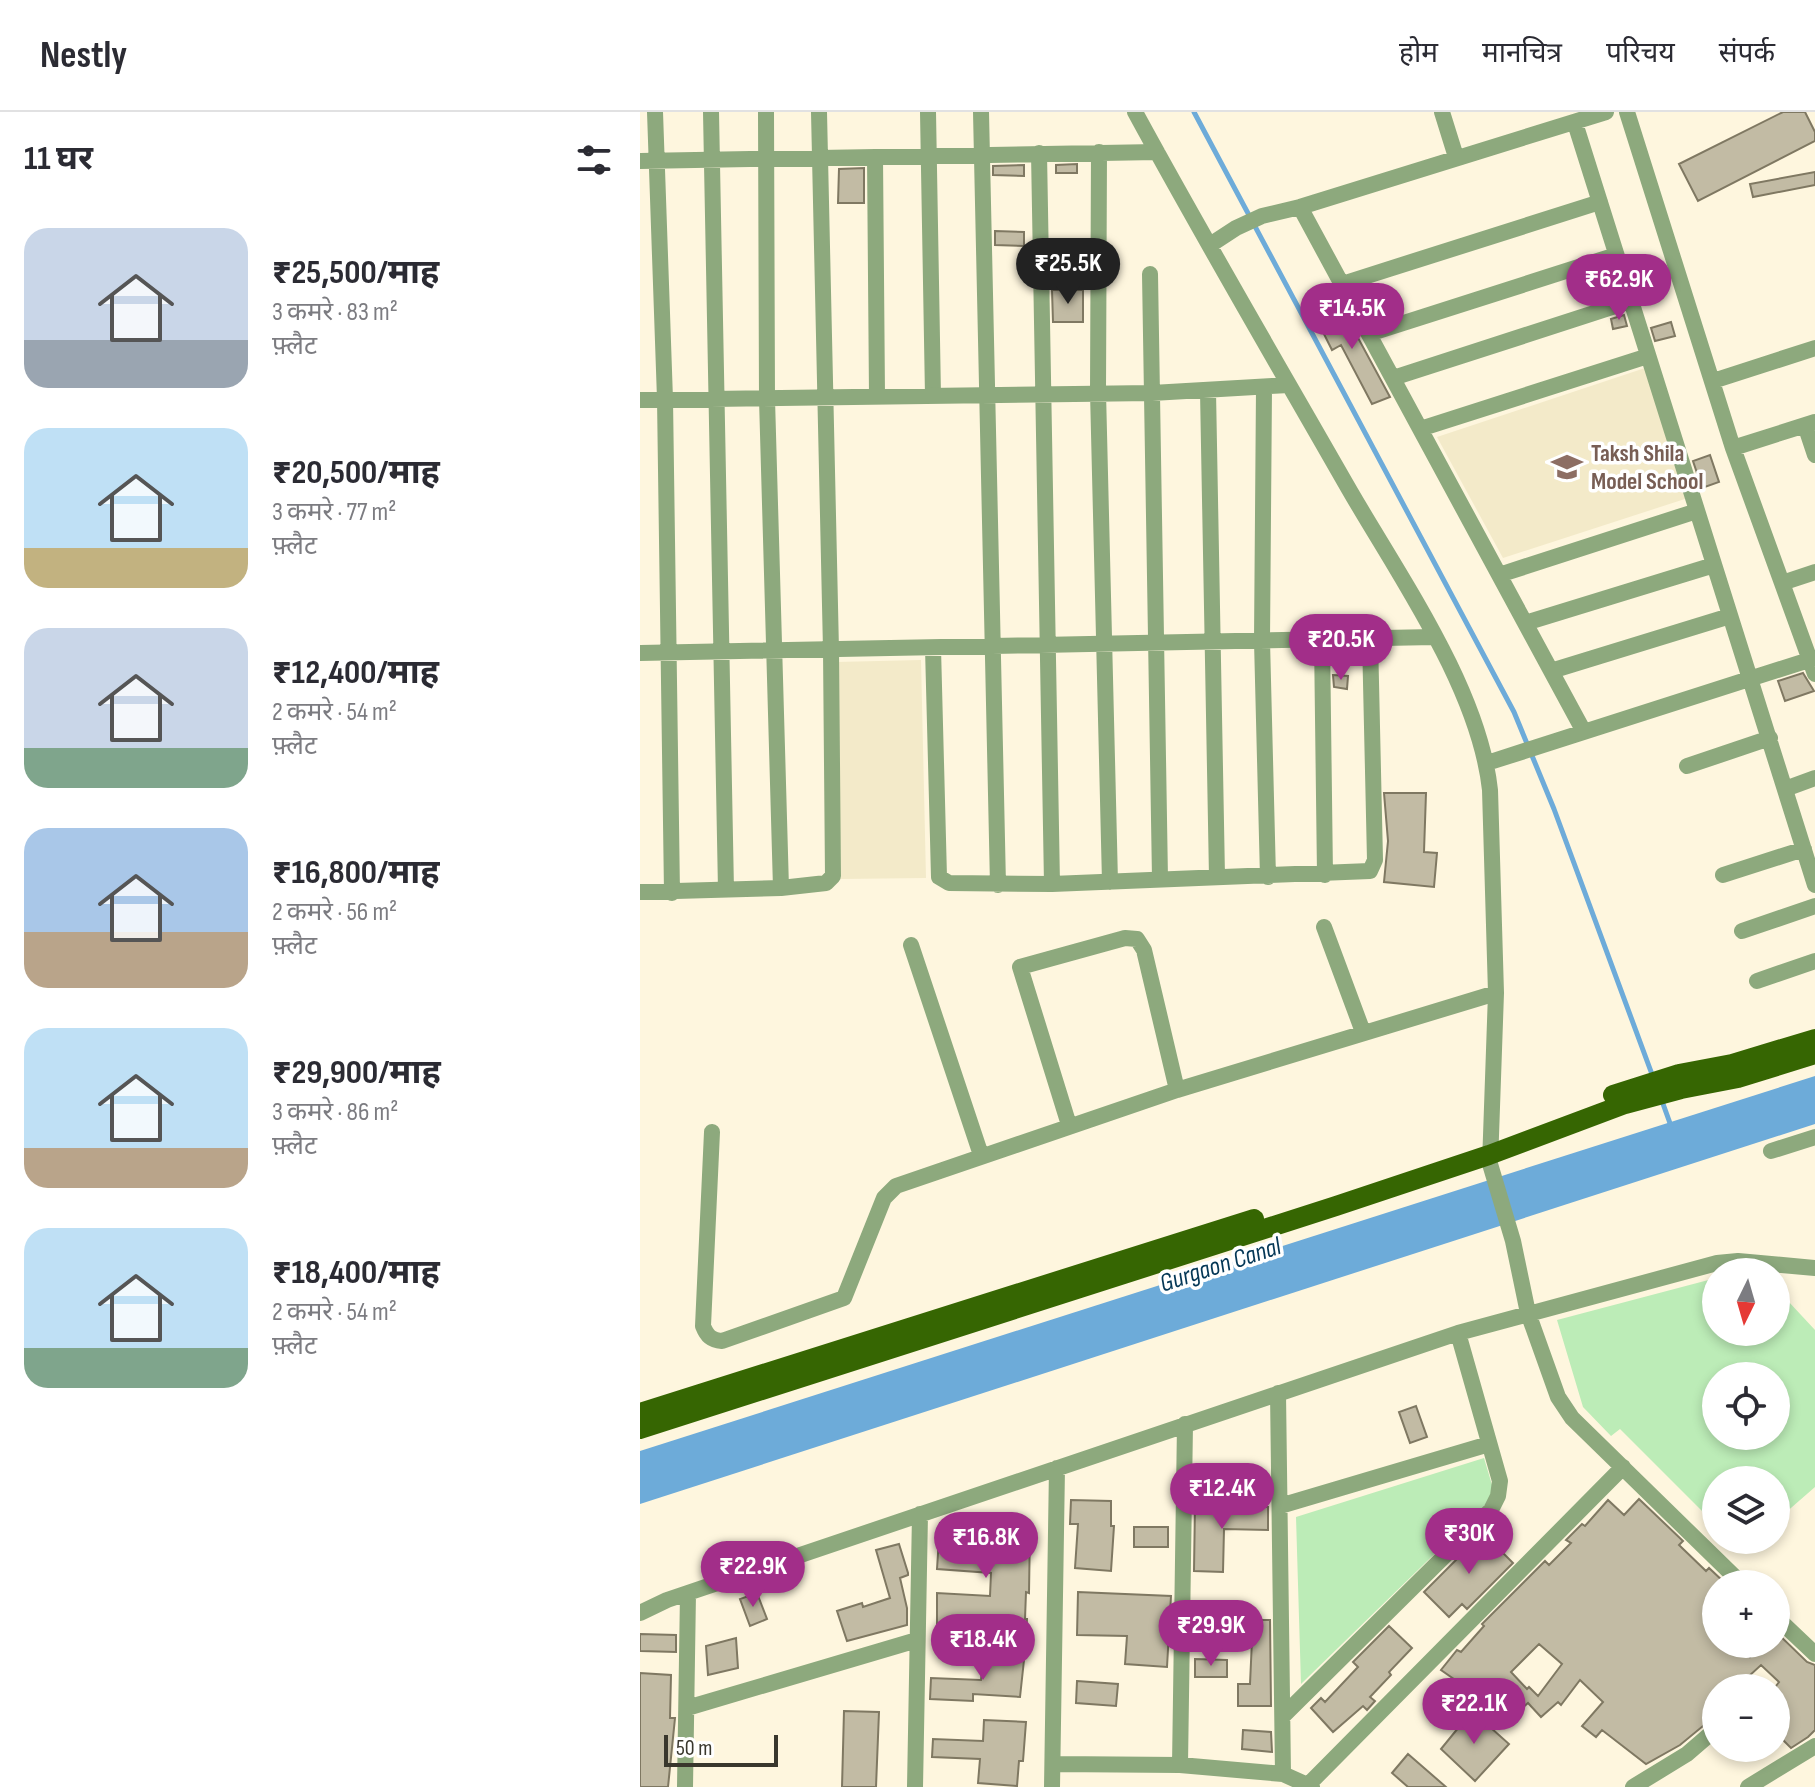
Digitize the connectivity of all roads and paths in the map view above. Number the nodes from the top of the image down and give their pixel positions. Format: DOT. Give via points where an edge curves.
graph roads {
  1 [pos="655,112"];
  2 [pos="711,112"];
  3 [pos="766,112"];
  4 [pos="819,112"];
  5 [pos="928,112"];
  6 [pos="981,112"];
  7 [pos="1135,112"];
  8 [pos="1442,112"];
  9 [pos="1606,112"];
  10 [pos="1627,112"];
  11 [pos="1575,123"];
  12 [pos="1099,152"];
  13 [pos="1157,152"];
  14 [pos="1039,153"];
  15 [pos="981,154"];
  16 [pos="929,155"];
  17 [pos="875,157"];
  18 [pos="1456,157"];
  19 [pos="767,158"];
  20 [pos="819,158"];
  21 [pos="712,160"];
  22 [pos="648,161"];
  23 [pos="1600,202"];
  24 [pos="1300,207"];
  25 [pos="1210,245"];
  26 [pos="1616,255"];
  27 [pos="1150,274"];
  28 [pos="1342,284"];
  29 [pos="1631,301"];
  30 [pos="1369,334"];
  31 [pos="1815,348"];
  32 [pos="1648,356"];
  33 [pos="1393,378"];
  34 [pos="1713,381"];
  35 [pos="1289,385"];
  36 [pos="1264,388"];
  37 [pos="1208,391"];
  38 [pos="1098,392"];
  39 [pos="1043,393"];
  40 [pos="1152,393"];
  41 [pos="985,394"];
  42 [pos="825,396"];
  43 [pos="877,396"];
  44 [pos="933,396"];
  45 [pos="716,398"];
  46 [pos="665,399"];
  47 [pos="767,399"];
  48 [pos="640,400"];
  49 [pos="1810,424"];
  50 [pos="1420,429"];
  51 [pos="1733,448"];
  52 [pos="1815,455"];
  53 [pos="1697,511"];
  54 [pos="1714,565"];
  55 [pos="1815,572"];
  56 [pos="1499,575"];
  57 [pos="1782,583"];
  58 [pos="1730,616"];
  59 [pos="1525,623"];
  60 [pos="1434,637"];
  61 [pos="1370,638"];
  62 [pos="1322,639"];
  63 [pos="1262,641"];
  64 [pos="1211,642"];
  65 [pos="1157,643"];
  66 [pos="1103,644"];
  67 [pos="1046,645"];
  68 [pos="992,647"];
  69 [pos="933,648"];
  70 [pos="831,650"];
  71 [pos="775,651"];
  72 [pos="721,652"];
  73 [pos="640,653"];
  74 [pos="669,653"];
  75 [pos="1813,664"];
  76 [pos="1551,671"];
  77 [pos="1750,678"];
  78 [pos="1583,730"];
  79 [pos="1770,738"];
  80 [pos="1487,763"];
  81 [pos="1687,766"];
  82 [pos="1815,778"];
  83 [pos="1785,789"];
  84 [pos="1804,849"];
  85 [pos="1325,875"];
  86 [pos="1723,875"];
  87 [pos="1217,877"];
  88 [pos="1268,877"];
  89 [pos="1160,879"];
  90 [pos="1110,882"];
  91 [pos="1052,884"];
  92 [pos="998,885"];
  93 [pos="1815,885"];
  94 [pos="781,888"];
  95 [pos="726,890"];
  96 [pos="640,892"];
  97 [pos="672,893"];
  98 [pos="1815,906"];
  99 [pos="1324,927"];
  100 [pos="1742,931"];
  101 [pos="911,945"];
  102 [pos="1815,961"];
  103 [pos="1757,981"];
  104 [pos="1496,993"];
  105 [pos="1363,1032"];
  106 [pos="1815,1039"];
  107 [pos="1815,1054"];
  108 [pos="1680,1082"];
  109 [pos="1177,1090"];
  110 [pos="1069,1125"];
  111 [pos="712,1132"];
  112 [pos="1815,1137"];
  113 [pos="1771,1151"];
  114 [pos="981,1155"];
  115 [pos="1490,1156"];
  116 [pos="1815,1268"];
  117 [pos="1528,1313"];
  118 [pos="1458,1333"];
  119 [pos="1278,1393"];
  120 [pos="640,1413"];
  121 [pos="1185,1424"];
  122 [pos="640,1429"];
  123 [pos="1489,1444"];
  124 [pos="1623,1467"];
  125 [pos="1057,1468"];
  126 [pos="1280,1506"];
  127 [pos="920,1514"];
  128 [pos="1728,1570"];
  129 [pos="688,1593"];
  130 [pos="640,1613"];
  131 [pos="1790,1630"];
  132 [pos="917,1640"];
  133 [pos="1815,1654"];
  134 [pos="687,1708"];
  135 [pos="1283,1716"];
  136 [pos="1702,1741"];
  137 [pos="1815,1746"];
  138 [pos="1053,1764"];
  139 [pos="1180,1765"];
  140 [pos="1283,1774"];
  141 [pos="1309,1786"];
  142 [pos="685,1787"];
  143 [pos="915,1787"];
  144 [pos="1052,1787"];
  145 [pos="1633,1787"];
  146 [pos="1748,1787"];
  1 -- 22 [label="street"];
  2 -- 21 [label="street"];
  3 -- 19 [label="street"];
  4 -- 20 [label="street"];
  5 -- 16 [label="street"];
  6 -- 15 [label="street"];
  7 -- 13 [label="street"];
  8 -- 18 [label="street"];
  9 -- 11 [label="street"];
  10 -- 34 [label="street"];
  11 -- 18 [label="street"];
  11 -- 23 [label="street"];
  12 -- 13 [label="street"];
  12 -- 14 [label="street"];
  12 -- 38 [label="street"];
  13 -- 25 [label="street"];
  14 -- 15 [label="street"];
  14 -- 39 [label="street"];
  15 -- 16 [label="street"];
  15 -- 41 [label="street"];
  16 -- 17 [label="street"];
  16 -- 44 [label="street"];
  17 -- 20 [label="street"];
  17 -- 43 [label="street"];
  18 -- 24 [label="street"];
  19 -- 20 [label="street"];
  19 -- 21 [label="street"];
  19 -- 47 [label="street"];
  20 -- 42 [label="street"];
  21 -- 22 [label="street"];
  21 -- 45 [label="street"];
  22 -- 46 [label="street"];
  23 -- 26 [label="street"];
  23 -- 28 [label="street"];
  24 -- 25 [label="street" via="1262,216"];
  24 -- 28 [label="street"];
  25 -- 35 [label="street"];
  26 -- 29 [label="street"];
  26 -- 30 [label="street"];
  27 -- 40 [label="street"];
  28 -- 30 [label="street"];
  29 -- 32 [label="street"];
  29 -- 33 [label="street"];
  30 -- 33 [label="street"];
  31 -- 34 [label="street"];
  32 -- 50 [label="street"];
  32 -- 53 [label="street"];
  33 -- 50 [label="street"];
  34 -- 51 [label="street"];
  35 -- 36 [label="street"];
  35 -- 60 [label="street"];
  36 -- 37 [label="street"];
  36 -- 63 [label="street"];
  37 -- 40 [label="street"];
  37 -- 64 [label="street"];
  38 -- 39 [label="street"];
  38 -- 40 [label="street"];
  38 -- 66 [label="street"];
  39 -- 41 [label="street"];
  39 -- 67 [label="street"];
  40 -- 65 [label="street"];
  41 -- 44 [label="street"];
  41 -- 68 [label="street"];
  42 -- 43 [label="street"];
  42 -- 47 [label="street"];
  42 -- 70 [label="street"];
  43 -- 44 [label="street"];
  45 -- 46 [label="street"];
  45 -- 47 [label="street"];
  45 -- 72 [label="street"];
  46 -- 48 [label="street"];
  46 -- 74 [label="street"];
  47 -- 71 [label="street"];
  49 -- 51 [label="street"];
  49 -- 52 [label="street"];
  50 -- 56 [label="street"];
  51 -- 57 [label="street"];
  53 -- 54 [label="street"];
  53 -- 56 [label="street"];
  54 -- 58 [label="street"];
  54 -- 59 [label="street"];
  55 -- 57 [label="street"];
  56 -- 59 [label="street"];
  57 -- 75 [label="street"];
  58 -- 76 [label="street"];
  58 -- 77 [label="street"];
  59 -- 76 [label="street"];
  60 -- 61 [label="street"];
  60 -- 80 [label="street" via="1469,708"];
  61 -- 62 [label="street"];
  61 -- 85 [label="street" via="1375,860 1366,874"];
  62 -- 63 [label="street"];
  62 -- 85 [label="street"];
  63 -- 64 [label="street"];
  63 -- 88 [label="street"];
  64 -- 65 [label="street"];
  64 -- 87 [label="street"];
  65 -- 66 [label="street"];
  65 -- 89 [label="street"];
  66 -- 67 [label="street"];
  66 -- 90 [label="street"];
  67 -- 68 [label="street"];
  67 -- 91 [label="street"];
  68 -- 69 [label="street"];
  68 -- 92 [label="street"];
  69 -- 70 [label="street"];
  69 -- 92 [label="street" via="939,877 949,883"];
  70 -- 71 [label="street"];
  70 -- 94 [label="street" via="833,876 826,883"];
  71 -- 72 [label="street"];
  71 -- 94 [label="street"];
  72 -- 74 [label="street"];
  72 -- 95 [label="street"];
  73 -- 74 [label="street"];
  74 -- 97 [label="street"];
  75 -- 77 [label="street"];
  76 -- 78 [label="street"];
  77 -- 78 [label="street"];
  77 -- 79 [label="street"];
  78 -- 80 [label="street"];
  79 -- 81 [label="street"];
  79 -- 83 [label="street"];
  80 -- 104 [label="street"];
  82 -- 83 [label="street"];
  83 -- 84 [label="street"];
  84 -- 86 [label="street"];
  84 -- 93 [label="street"];
  85 -- 88 [label="street"];
  87 -- 88 [label="street"];
  87 -- 89 [label="street"];
  89 -- 90 [label="street"];
  90 -- 91 [label="street"];
  91 -- 92 [label="street"];
  94 -- 95 [label="street"];
  95 -- 97 [label="street"];
  96 -- 97 [label="street"];
  98 -- 100 [label="street"];
  99 -- 105 [label="street"];
  101 -- 114 [label="street"];
  102 -- 103 [label="street"];
  104 -- 105 [label="street"];
  104 -- 115 [label="street"];
  105 -- 109 [label="street"];
  106 -- 108 [label="main road"];
  107 -- 108 [label="main road" via="1738,1078"];
  108 -- 115 [label="main road" via="1623,1098"];
  109 -- 110 [label="street"];
  109 -- 110 [label="street" via="1137,939 1020,967"];
  110 -- 114 [label="street"];
  111 -- 114 [label="street" via="702,1312 703,1326 714,1341 757,1331 844,1298 890,1190"];
  112 -- 113 [label="street"];
  115 -- 117 [label="street"];
  115 -- 120 [label="main road" via="1425,1165"];
  115 -- 122 [label="main road"];
  116 -- 117 [label="street" via="1728,1261"];
  117 -- 118 [label="street"];
  117 -- 124 [label="street" via="1558,1397 1572,1418"];
  118 -- 119 [label="street"];
  118 -- 123 [label="street"];
  119 -- 121 [label="street"];
  119 -- 126 [label="street"];
  121 -- 125 [label="street"];
  121 -- 139 [label="street"];
  123 -- 126 [label="street"];
  123 -- 135 [label="street" via="1500,1481 1491,1510"];
  124 -- 128 [label="street"];
  124 -- 141 [label="street"];
  125 -- 127 [label="street"];
  125 -- 138 [label="street"];
  126 -- 135 [label="street"];
  127 -- 129 [label="street"];
  127 -- 132 [label="street"];
  129 -- 130 [label="street"];
  129 -- 134 [label="street"];
  131 -- 133 [label="street"];
  132 -- 134 [label="street"];
  132 -- 143 [label="street"];
  134 -- 142 [label="street"];
  135 -- 140 [label="street"];
  136 -- 145 [label="street"];
  137 -- 146 [label="street"];
  138 -- 139 [label="street"];
  138 -- 144 [label="street"];
  139 -- 140 [label="street"];
  140 -- 141 [label="street"];
}
